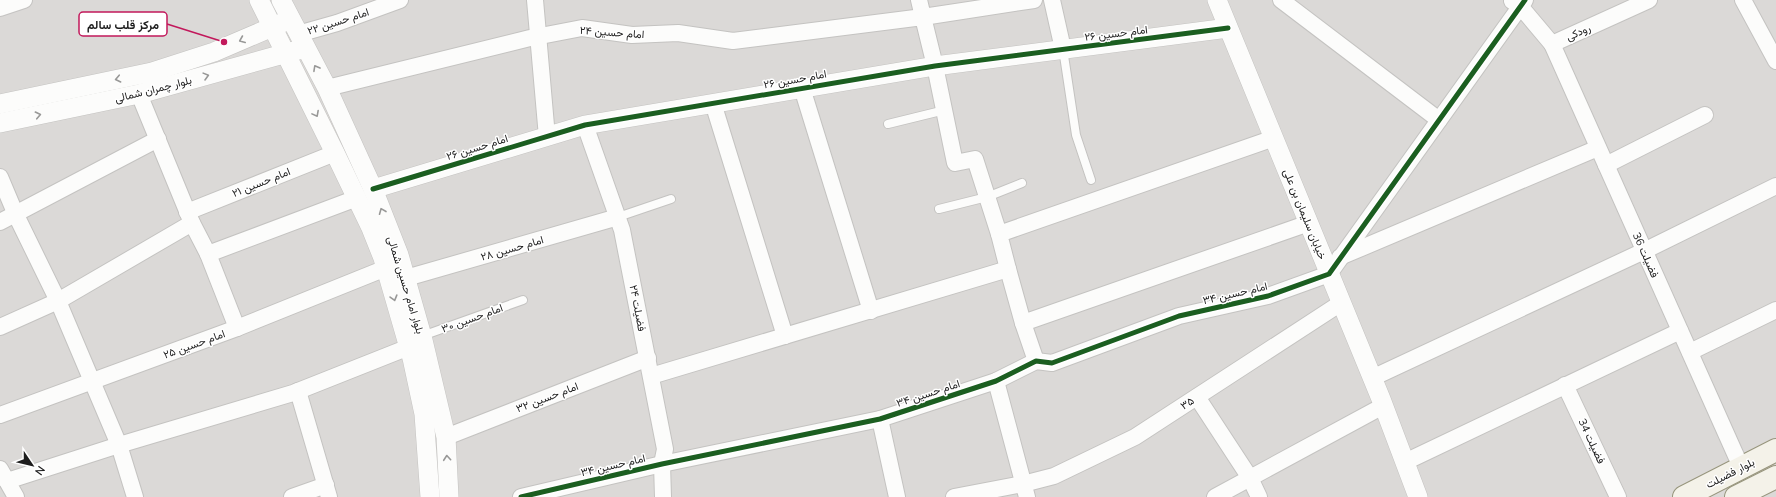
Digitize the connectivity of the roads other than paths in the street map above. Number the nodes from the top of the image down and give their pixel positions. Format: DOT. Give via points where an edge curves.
graph roads {
  1 [pos="24,0"];
  2 [pos="259,0"];
  3 [pos="281,0"];
  4 [pos="400,0"];
  5 [pos="534,0"];
  6 [pos="919,0"];
  7 [pos="1034,0"];
  8 [pos="1052,0"];
  9 [pos="1216,0"];
  10 [pos="1281,0"];
  11 [pos="1649,0"];
  12 [pos="1743,0"];
  13 [pos="1519,2"];
  14 [pos="0,8"];
  15 [pos="923,17"];
  16 [pos="272,27"];
  17 [pos="1228,28"];
  18 [pos="298,34"];
  19 [pos="537,36"];
  20 [pos="1552,44"];
  21 [pos="1063,49"];
  22 [pos="286,54"];
  23 [pos="1776,61"];
  24 [pos="935,66"];
  25 [pos="327,88"];
  26 [pos="802,88"];
  27 [pos="139,94"];
  28 [pos="713,103"];
  29 [pos="0,104"];
  30 [pos="945,110"];
  31 [pos="1705,114"];
  32 [pos="1439,120"];
  33 [pos="0,123"];
  34 [pos="888,124"];
  35 [pos="585,125"];
  36 [pos="547,137"];
  37 [pos="1274,138"];
  38 [pos="158,139"];
  39 [pos="1598,148"];
  40 [pos="336,153"];
  41 [pos="1606,165"];
  42 [pos="0,177"];
  43 [pos="1091,180"];
  44 [pos="1022,183"];
  45 [pos="1776,186"];
  46 [pos="365,194"];
  47 [pos="987,197"];
  48 [pos="671,199"];
  49 [pos="940,209"];
  50 [pos="16,215"];
  51 [pos="190,217"];
  52 [pos="618,217"];
  53 [pos="0,222"];
  54 [pos="1309,223"];
  55 [pos="999,234"];
  56 [pos="1644,251"];
  57 [pos="208,254"];
  58 [pos="1340,257"];
  59 [pos="386,268"];
  60 [pos="1008,269"];
  61 [pos="1329,274"];
  62 [pos="406,278"];
  63 [pos="523,300"];
  64 [pos="58,301"];
  65 [pos="1342,303"];
  66 [pos="871,310"];
  67 [pos="1776,310"];
  68 [pos="1024,323"];
  69 [pos="0,328"];
  70 [pos="237,328"];
  71 [pos="1680,331"];
  72 [pos="785,336"];
  73 [pos="415,342"];
  74 [pos="1690,352"];
  75 [pos="648,358"];
  76 [pos="1036,361"];
  77 [pos="651,376"];
  78 [pos="1372,378"];
  79 [pos="996,381"];
  80 [pos="92,382"];
  81 [pos="1566,385"];
  82 [pos="298,391"];
  83 [pos="1197,397"];
  84 [pos="1383,406"];
  85 [pos="0,415"];
  86 [pos="880,418"];
  87 [pos="446,437"];
  88 [pos="119,445"];
  89 [pos="1776,450"];
  90 [pos="1405,462"];
  91 [pos="662,464"];
  92 [pos="1741,467"];
  93 [pos="3,475"];
  94 [pos="1776,477"];
  95 [pos="1250,478"];
  96 [pos="328,491"];
  97 [pos="1025,491"];
  98 [pos="1744,493"];
  99 [pos="16,497"];
  100 [pos="135,497"];
  101 [pos="292,497"];
  102 [pos="430,497"];
  103 [pos="449,497"];
  104 [pos="521,497"];
  105 [pos="663,497"];
  106 [pos="897,497"];
  107 [pos="954,497"];
  108 [pos="1215,497"];
  109 [pos="1259,497"];
  110 [pos="1418,497"];
  111 [pos="1618,497"];
  112 [pos="1684,497"];
  1 -- 14 [label="street"];
  2 -- 16 [label="street, بلوار امام حسین شمالی"];
  3 -- 18 [label="street, بلوار امام حسین شمالی"];
  4 -- 18 [label="street, امام حسین ۲۲"];
  5 -- 19 [label="street"];
  6 -- 15 [label="street"];
  7 -- 15 [label="street, امام حسین ۲۴"];
  8 -- 21 [label="street"];
  9 -- 17 [label="street, خیابان سلیمان بن علی"];
  10 -- 32 [label="street"];
  11 -- 20 [label="street, رودکی"];
  12 -- 23 [label="street"];
  13 -- 20 [label="street, رودکی"];
  13 -- 32 [label="street"];
  15 -- 19 [label="street, امام حسین ۲۴" via="733,41 678,33 632,35 582,28"];
  15 -- 24 [label="street"];
  16 -- 18 [label="street, بلوار چمران شمالی"];
  16 -- 22 [label="street, بلوار امام حسین شمالی"];
  16 -- 29 [label="street, بلوار چمران شمالی, one-way" via="214,52 152,72"];
  17 -- 21 [label="street, امام حسین ۲۶"];
  17 -- 37 [label="street, خیابان سلیمان بن علی"];
  18 -- 22 [label="street, بلوار چمران شمالی"];
  25 -- 18 [label="street, بلوار امام حسین شمالی, one-way"];
  19 -- 25 [label="street, امام حسین ۲۴"];
  19 -- 36 [label="street"];
  20 -- 39 [label="street, فضیلت 36"];
  21 -- 24 [label="street, امام حسین ۲۶"];
  21 -- 43 [label="lane" via="1076,135"];
  27 -- 22 [label="street, بلوار چمران شمالی, one-way"];
  22 -- 40 [label="street, بلوار امام حسین شمالی, one-way"];
  24 -- 26 [label="street, امام حسین ۲۶"];
  24 -- 30 [label="street"];
  25 -- 46 [label="street, بلوار امام حسین شمالی"];
  26 -- 28 [label="street, امام حسین ۲۶"];
  26 -- 66 [label="street"];
  33 -- 27 [label="street, بلوار چمران شمالی, one-way"];
  27 -- 38 [label="street"];
  28 -- 35 [label="street, امام حسین ۲۶"];
  28 -- 72 [label="street"];
  30 -- 34 [label="lane"];
  30 -- 47 [label="street" via="955,162 975,159"];
  31 -- 41 [label="street"];
  32 -- 58 [label="street"];
  35 -- 36 [label="street, امام حسین ۲۶"];
  35 -- 52 [label="street, فضیلت ۲۴"];
  36 -- 46 [label="street, امام حسین ۲۶"];
  37 -- 54 [label="street, خیابان سلیمان بن علی"];
  37 -- 55 [label="street"];
  38 -- 50 [label="street"];
  38 -- 51 [label="street"];
  39 -- 41 [label="street, فضیلت 36"];
  39 -- 58 [label="street"];
  40 -- 46 [label="street, بلوار امام حسین شمالی"];
  40 -- 51 [label="street, امام حسین ۲۱"];
  41 -- 56 [label="street, فضیلت 36"];
  42 -- 50 [label="street"];
  44 -- 47 [label="lane"];
  45 -- 56 [label="street"];
  46 -- 57 [label="street"];
  46 -- 59 [label="street, بلوار امام حسین شمالی" via="371,228"];
  62 -- 46 [label="street, بلوار امام حسین شمالی, one-way" via="399,255"];
  47 -- 49 [label="lane"];
  47 -- 55 [label="street"];
  48 -- 52 [label="lane"];
  50 -- 53 [label="street"];
  50 -- 64 [label="street"];
  51 -- 57 [label="street"];
  51 -- 64 [label="street, امام حسین ۲۱"];
  52 -- 62 [label="street, امام حسین ۲۸"];
  52 -- 75 [label="street, فضیلت ۲۴"];
  54 -- 61 [label="street, خیابان سلیمان بن علی"];
  54 -- 68 [label="street"];
  55 -- 60 [label="street"];
  56 -- 71 [label="street, فضیلت 36"];
  56 -- 78 [label="street"];
  57 -- 70 [label="street"];
  58 -- 61 [label="street"];
  59 -- 70 [label="street, امام حسین ۲۵"];
  59 -- 73 [label="street, بلوار امام حسین شمالی, one-way"];
  60 -- 66 [label="street"];
  60 -- 68 [label="street"];
  61 -- 65 [label="street, خیابان سلیمان بن علی"];
  61 -- 76 [label="street, امام حسین ۳۴" via="1268,296 1179,316 1052,362"];
  62 -- 73 [label="street, بلوار امام حسین شمالی"];
  63 -- 73 [label="lane, امام حسین ۳۰"];
  64 -- 69 [label="street, امام حسین ۲۱"];
  64 -- 80 [label="street"];
  65 -- 78 [label="street, خیابان سلیمان بن علی"];
  65 -- 83 [label="street, ۳۵"];
  66 -- 72 [label="street"];
  67 -- 74 [label="street"];
  68 -- 76 [label="street"];
  70 -- 80 [label="street, امام حسین ۲۵"];
  71 -- 74 [label="street, فضیلت 36"];
  71 -- 81 [label="street"];
  72 -- 77 [label="street"];
  73 -- 82 [label="street"];
  73 -- 87 [label="street, بلوار امام حسین شمالی"];
  73 -- 102 [label="street, بلوار امام حسین شمالی" via="424,414"];
  74 -- 92 [label="street, فضیلت 36"];
  75 -- 77 [label="street, فضیلت ۲۴"];
  75 -- 87 [label="street, امام حسین ۳۲"];
  76 -- 79 [label="street, امام حسین ۳۴"];
  77 -- 91 [label="street, فضیلت ۲۴" via="665,449"];
  78 -- 84 [label="street, خیابان سلیمان بن علی"];
  79 -- 86 [label="street, امام حسین ۳۴"];
  79 -- 97 [label="street"];
  80 -- 85 [label="street, امام حسین ۲۵"];
  80 -- 88 [label="street"];
  81 -- 90 [label="street"];
  81 -- 111 [label="street, فضیلت 34"];
  82 -- 88 [label="street"];
  82 -- 96 [label="street"];
  83 -- 95 [label="street"];
  83 -- 97 [label="street, ۳۵" via="1135,437"];
  84 -- 90 [label="street, خیابان سلیمان بن علی"];
  84 -- 95 [label="street"];
  86 -- 91 [label="street, امام حسین ۳۴"];
  86 -- 106 [label="street"];
  103 -- 87 [label="street, بلوار امام حسین شمالی, one-way"];
  88 -- 93 [label="street"];
  88 -- 100 [label="street"];
  89 -- 92 [label="main road, بلوار فضیلت"];
  90 -- 110 [label="street, خیابان سلیمان بن علی"];
  91 -- 104 [label="street, امام حسین ۳۴"];
  91 -- 105 [label="street, فضیلت ۲۴"];
  92 -- 98 [label="main road"];
  92 -- 112 [label="main road, بلوار فضیلت"];
  93 -- 99 [label="street"];
  94 -- 98 [label="main road"];
  95 -- 108 [label="street"];
  95 -- 109 [label="street"];
  96 -- 101 [label="street"];
  97 -- 107 [label="street, ۳۵"];
}
